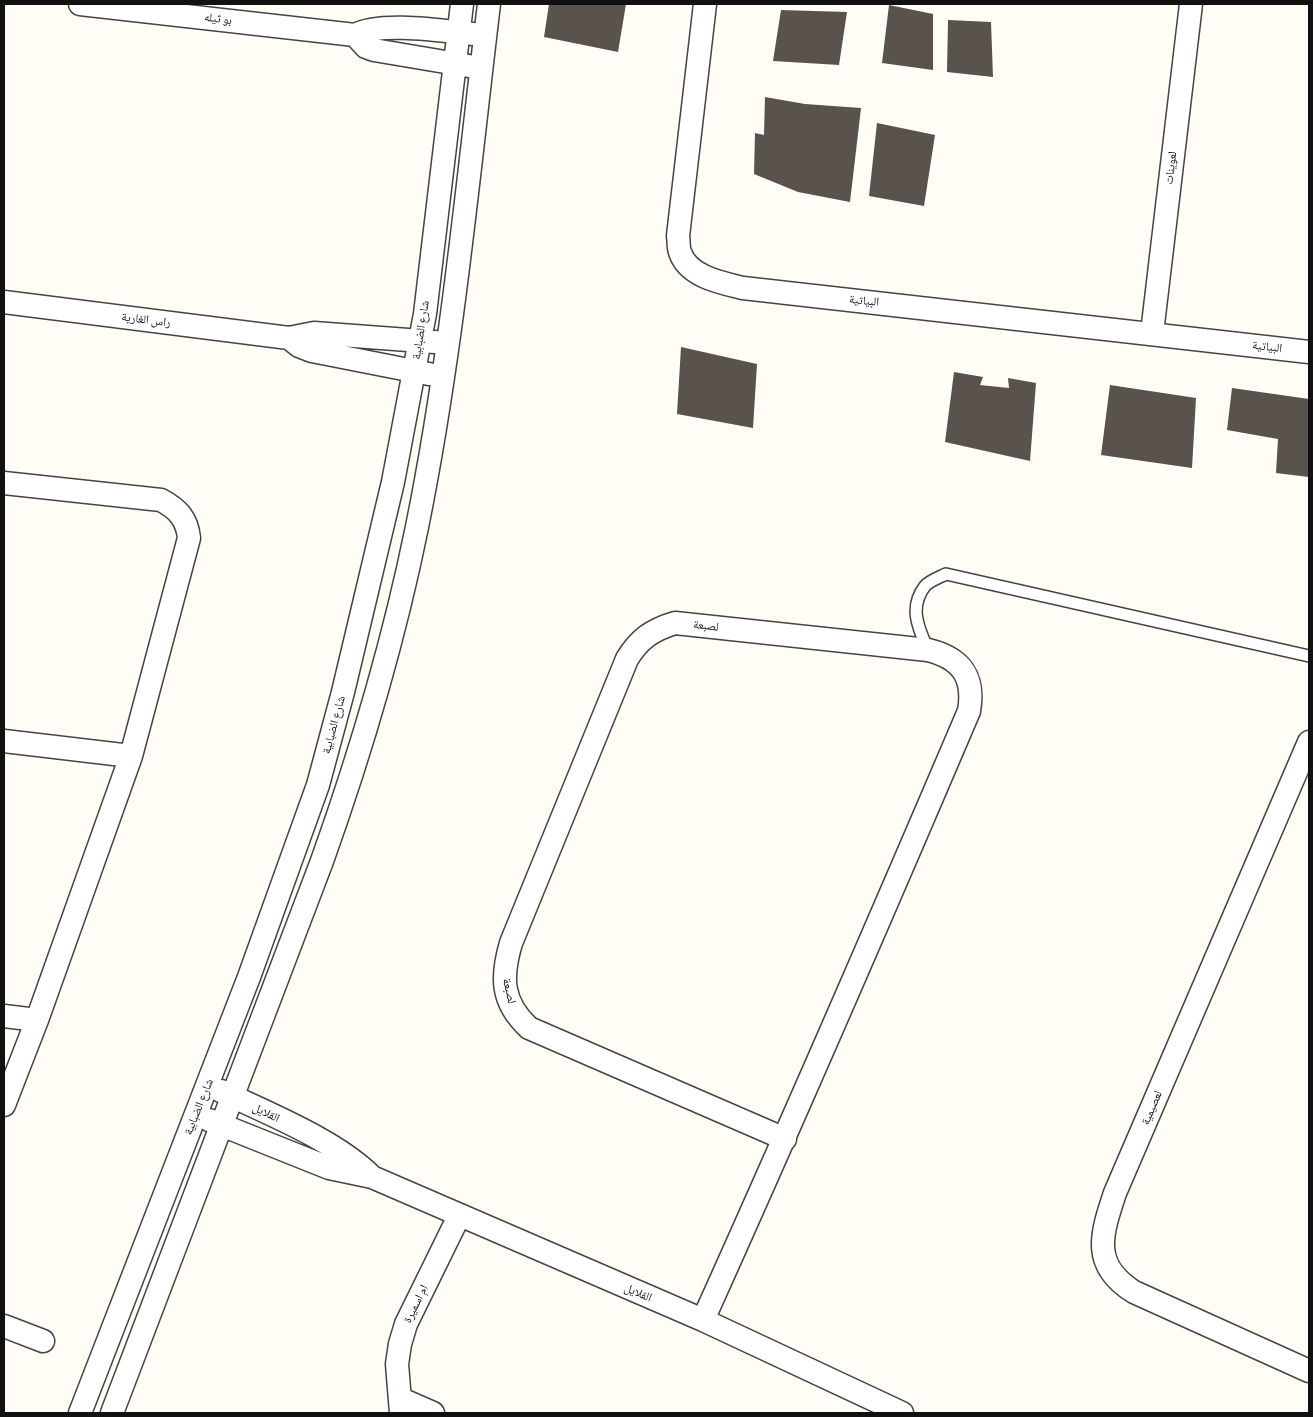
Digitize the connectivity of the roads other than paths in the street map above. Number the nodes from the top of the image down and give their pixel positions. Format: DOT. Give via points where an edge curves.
graph roads {
  1 [pos="80,4"];
  2 [pos="462,4"];
  3 [pos="489,4"];
  4 [pos="705,4"];
  5 [pos="1191,4"];
  6 [pos="459,32"];
  7 [pos="355,35"];
  8 [pos="486,35"];
  9 [pos="455,64"];
  10 [pos="482,68"];
  11 [pos="4,302"];
  12 [pos="1152,333"];
  13 [pos="289,338"];
  14 [pos="420,341"];
  15 [pos="448,343"];
  16 [pos="1309,352"];
  17 [pos="414,371"];
  18 [pos="442,377"];
  19 [pos="4,483"];
  20 [pos="928,650"];
  21 [pos="1309,656"];
  22 [pos="4,741"];
  23 [pos="1309,742"];
  24 [pos="131,756"];
  25 [pos="4,1016"];
  26 [pos="38,1020"];
  27 [pos="208,1085"];
  28 [pos="234,1097"];
  29 [pos="4,1105"];
  30 [pos="197,1114"];
  31 [pos="223,1126"];
  32 [pos="785,1139"];
  33 [pos="372,1177"];
  34 [pos="460,1216"];
  35 [pos="703,1320"];
  36 [pos="4,1326"];
  37 [pos="43,1341"];
  38 [pos="1309,1371"];
  39 [pos="401,1406"];
  40 [pos="80,1413"];
  41 [pos="112,1413"];
  42 [pos="433,1413"];
  43 [pos="902,1413"];
  1 -- 7 [label="street, بو ثيله"];
  2 -- 6 [label="street, شارع الضبابية"];
  3 -- 8 [label="street"];
  4 -- 12 [label="street, البياتية" via="678,236 680,252 686,263 698,273 717,282 743,288"];
  5 -- 12 [label="street, لعوينات"];
  6 -- 7 [label="street, بو ثيله" via="384,28 368,29"];
  6 -- 8 [label="street, بو ثيله"];
  6 -- 9 [label="street, شارع الضبابية"];
  7 -- 9 [label="street" via="366,47 374,50"];
  8 -- 10 [label="street"];
  9 -- 10 [label="street"];
  9 -- 14 [label="street, شارع الضبابية"];
  10 -- 15 [label="street"];
  11 -- 13 [label="street, راس الغارية"];
  12 -- 16 [label="street, البياتية"];
  13 -- 14 [label="street, راس الغارية" via="314,333"];
  13 -- 17 [label="street, راس الغارية" via="306,349"];
  14 -- 15 [label="street, راس الغارية"];
  14 -- 17 [label="street, شارع الضبابية"];
  15 -- 18 [label="street"];
  17 -- 18 [label="street, راس الغارية"];
  17 -- 27 [label="street, شارع الضبابية" via="393,482 318,785"];
  18 -- 28 [label="street" via="422,501 392,639 335,824"];
  19 -- 24 [label="street" via="161,500 178,510 184,519 188,528 188,548"];
  20 -- 21 [label="lane" via="915,619 917,603 926,585 946,574"];
  20 -- 32 [label="street, لصبعة" via="953,659 963,670 970,682 972,696 969,712"];
  20 -- 32 [label="street, لصبعة" via="675,623 648,634 635,645 626,660 511,943 504,982 510,1004 529,1028"];
  22 -- 24 [label="street"];
  23 -- 38 [label="street, لعصيمية" via="1115,1193 1106,1219 1102,1248 1111,1274 1134,1292"];
  24 -- 26 [label="street"];
  25 -- 26 [label="street"];
  26 -- 29 [label="street"];
  27 -- 28 [label="street, القلايل"];
  27 -- 30 [label="street, شارع الضبابية"];
  28 -- 31 [label="street"];
  28 -- 33 [label="street, القلايل" via="330,1145"];
  30 -- 31 [label="street, القلايل"];
  30 -- 40 [label="street, شارع الضبابية"];
  31 -- 33 [label="street, القلايل" via="329,1168"];
  31 -- 41 [label="street"];
  32 -- 35 [label="street, لصبعة"];
  33 -- 34 [label="street, القلايل"];
  34 -- 35 [label="street, القلايل"];
  34 -- 39 [label="street, ام اسميرة" via="406,1324 397,1364"];
  35 -- 43 [label="street, القلايل"];
  36 -- 37 [label="street"];
  39 -- 42 [label="street, ام اسميرة"];
}
